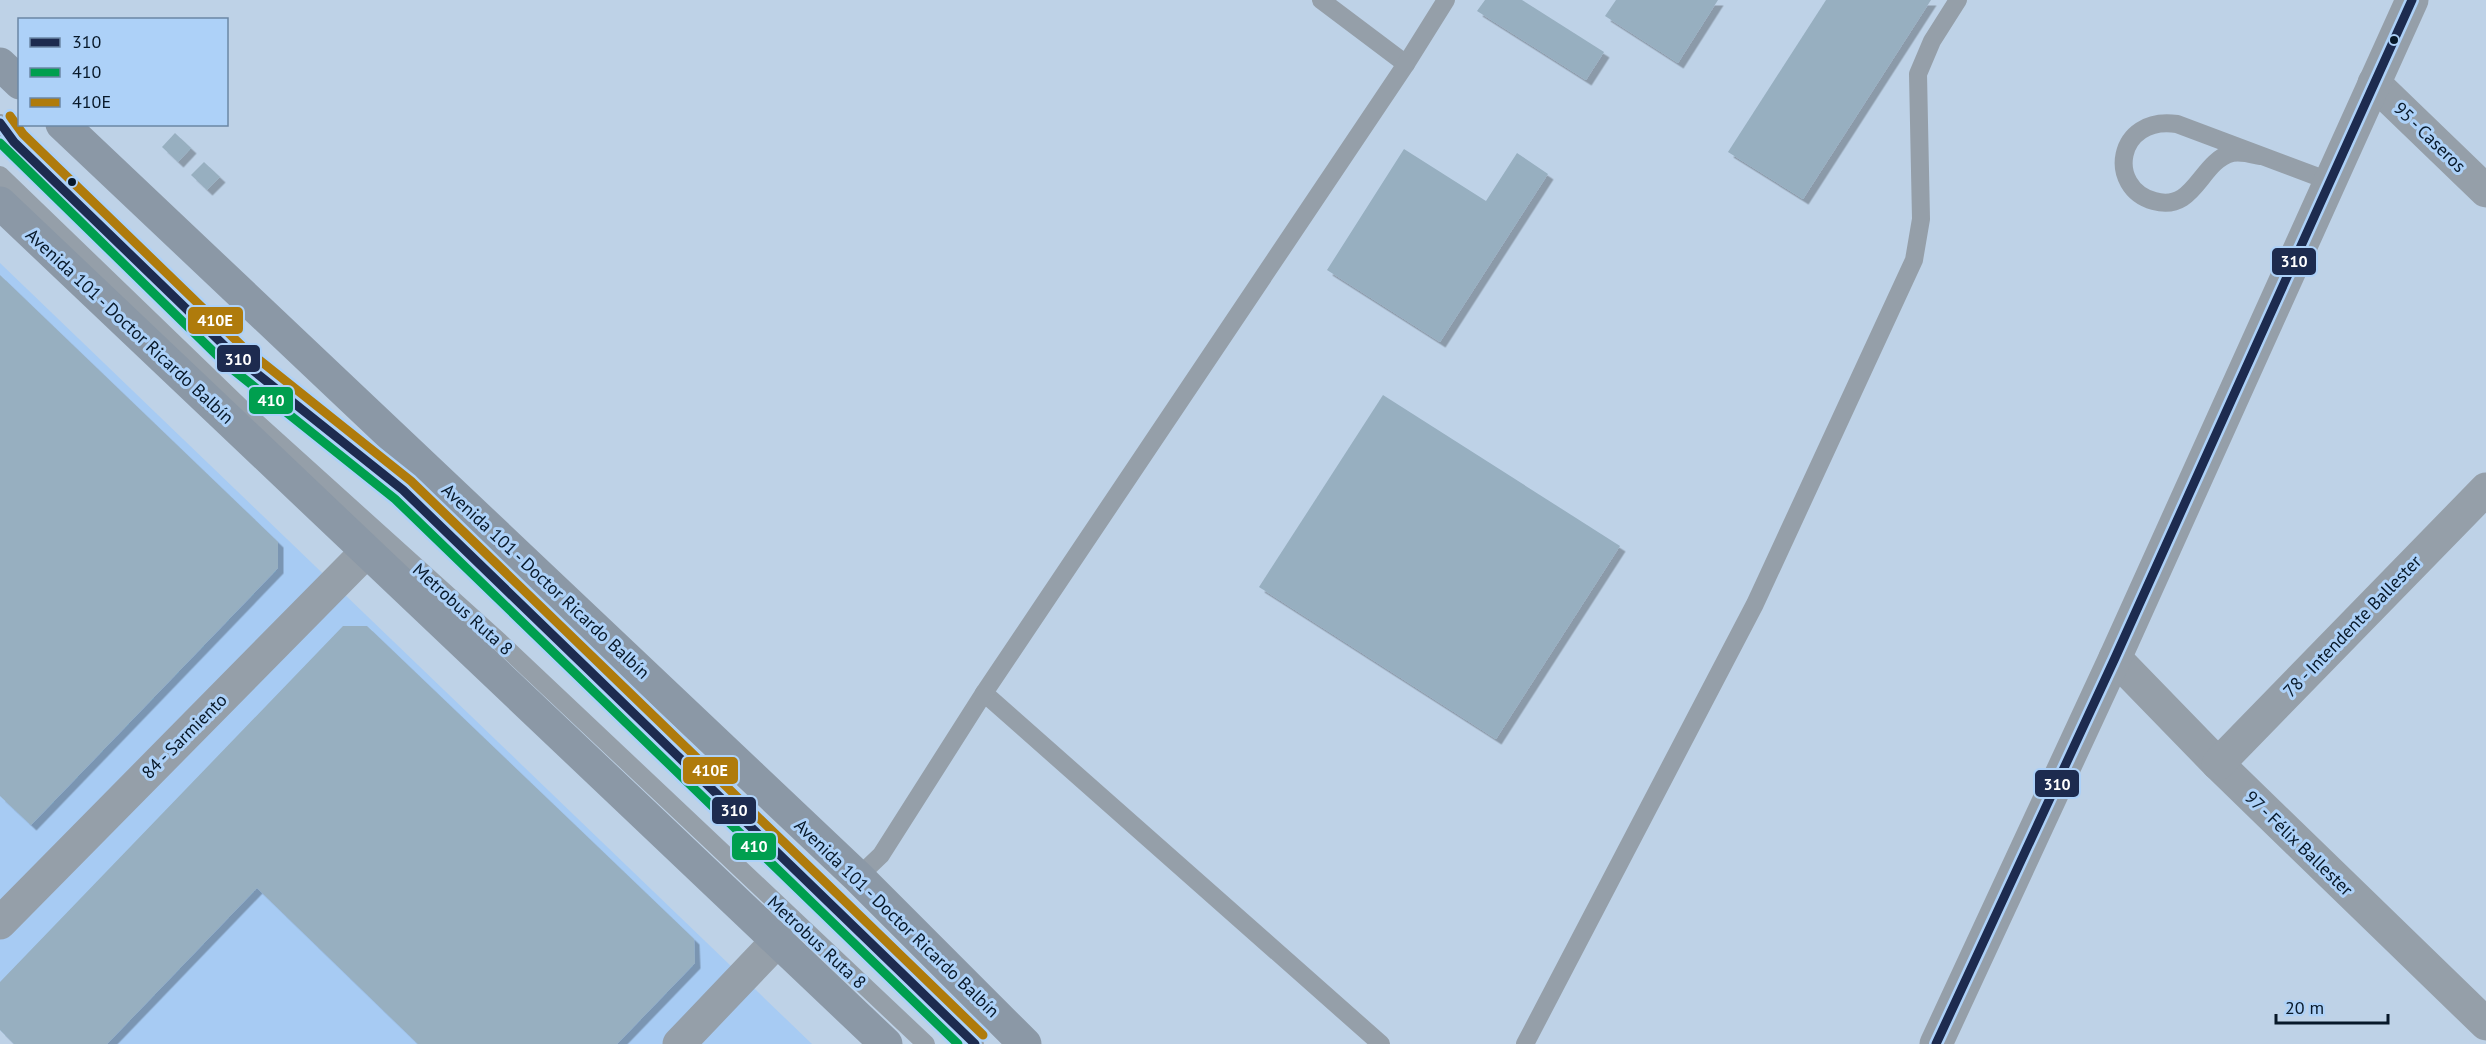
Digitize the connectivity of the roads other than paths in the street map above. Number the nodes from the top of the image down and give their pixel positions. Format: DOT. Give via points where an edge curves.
graph roads {
  1 [pos="1321,0"];
  2 [pos="1446,0"];
  3 [pos="1958,0"];
  4 [pos="2412,0"];
  5 [pos="1406,64"];
  6 [pos="2374,83"];
  7 [pos="0,123"];
  8 [pos="64,126"];
  9 [pos="2260,156"];
  10 [pos="0,175"];
  11 [pos="2329,181"];
  12 [pos="2486,191"];
  13 [pos="0,203"];
  14 [pos="2486,489"];
  15 [pos="368,550"];
  16 [pos="2115,658"];
  17 [pos="984,693"];
  18 [pos="2218,764"];
  19 [pos="858,877"];
  20 [pos="0,923"];
  21 [pos="778,940"];
  22 [pos="2486,1024"];
  23 [pos="679,1044"];
  24 [pos="886,1044"];
  25 [pos="926,1044"];
  26 [pos="975,1044"];
  27 [pos="1025,1044"];
  28 [pos="1381,1044"];
  29 [pos="1525,1044"];
  30 [pos="1936,1044"];
  1 -- 5 [label="lane"];
  2 -- 5 [label="lane"];
  3 -- 29 [label="lane" via="1932,41 1918,74 1921,219 1914,260 1755,604"];
  4 -- 6 [label="street"];
  5 -- 17 [label="lane"];
  6 -- 11 [label="street"];
  6 -- 12 [label="street, 95 - Caseros"];
  7 -- 26 [label="lane, Metrobus Ruta 8" via="14,142 235,356 403,490"];
  8 -- 19 [label="main road, Avenida 101 - Doctor Ricardo Balbín"];
  9 -- 9 [label="lane" via="2164,122 2139,130 2130,140 2123,165 2127,178 2144,198 2170,202 2182,199 2210,168 2232,153"];
  9 -- 11 [label="lane"];
  10 -- 25 [label="lane, Metrobus Ruta 8" via="255,421 500,642"];
  11 -- 16 [label="street"];
  13 -- 15 [label="main road, Avenida 101 - Doctor Ricardo Balbín"];
  14 -- 18 [label="street, 78 - Intendente Ballester"];
  15 -- 20 [label="street, 84 - Sarmiento"];
  15 -- 21 [label="main road, Avenida 101 - Doctor Ricardo Balbín"];
  16 -- 18 [label="street, 97 - Félix Ballester"];
  16 -- 30 [label="street"];
  17 -- 19 [label="lane" via="881,855"];
  17 -- 28 [label="lane"];
  18 -- 22 [label="street, 97 - Félix Ballester"];
  19 -- 27 [label="main road, Avenida 101 - Doctor Ricardo Balbín"];
  21 -- 23 [label="street"];
  21 -- 24 [label="main road, Avenida 101 - Doctor Ricardo Balbín"];
}
